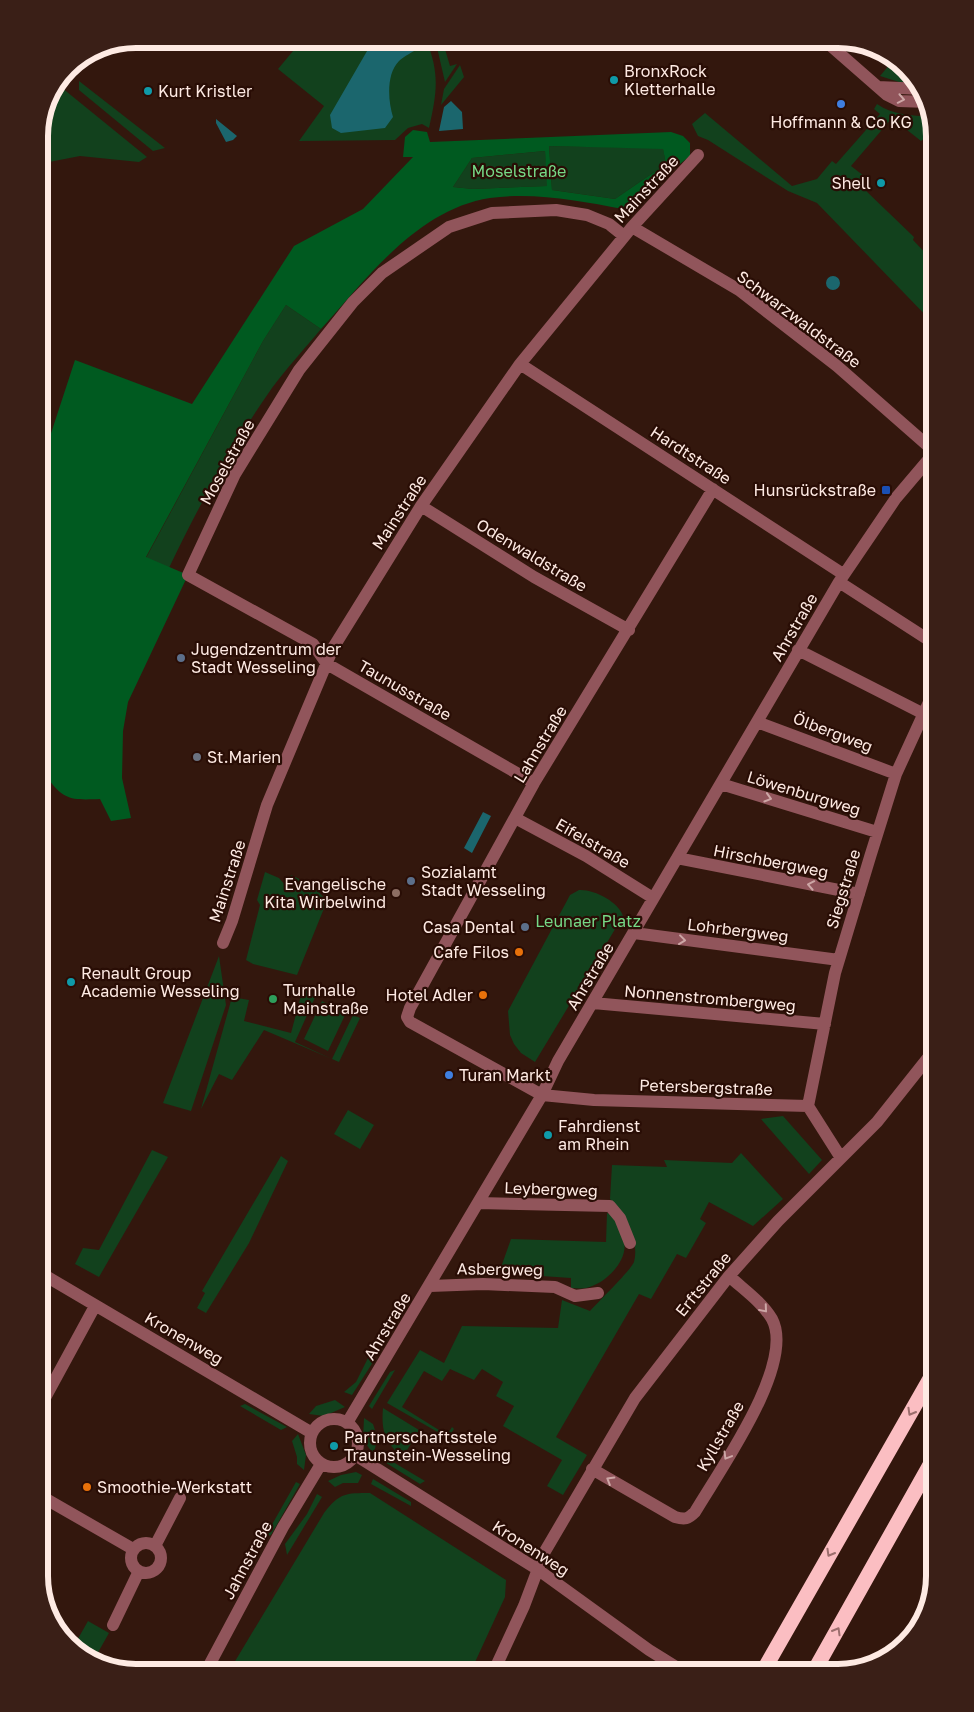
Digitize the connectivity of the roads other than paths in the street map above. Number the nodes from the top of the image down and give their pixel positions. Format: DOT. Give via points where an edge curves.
graph roads {
  1 [pos="833,48"];
  2 [pos="878,87"];
  3 [pos="912,88"];
  4 [pos="919,102"];
  5 [pos="698,155"];
  6 [pos="628,232"];
  7 [pos="520,364"];
  8 [pos="926,444"];
  9 [pos="926,463"];
  10 [pos="713,489"];
  11 [pos="421,506"];
  12 [pos="188,575"];
  13 [pos="841,578"];
  14 [pos="629,630"];
  15 [pos="926,638"];
  16 [pos="798,650"];
  17 [pos="327,664"];
  18 [pos="926,706"];
  19 [pos="922,713"];
  20 [pos="758,722"];
  21 [pos="896,774"];
  22 [pos="534,783"];
  23 [pos="721,784"];
  24 [pos="515,818"];
  25 [pos="878,832"];
  26 [pos="677,858"];
  27 [pos="859,894"];
  28 [pos="653,898"];
  29 [pos="634,934"];
  30 [pos="223,943"];
  31 [pos="839,960"];
  32 [pos="592,1004"];
  33 [pos="825,1024"];
  34 [pos="926,1060"];
  35 [pos="542,1095"];
  36 [pos="808,1106"];
  37 [pos="841,1158"];
  38 [pos="478,1203"];
  39 [pos="630,1242"];
  40 [pos="729,1276"];
  41 [pos="48,1277"];
  42 [pos="430,1286"];
  43 [pos="598,1293"];
  44 [pos="95,1306"];
  45 [pos="926,1386"];
  46 [pos="48,1392"];
  47 [pos="347,1423"];
  48 [pos="312,1433"];
  49 [pos="355,1456"];
  50 [pos="321,1464"];
  51 [pos="592,1469"];
  52 [pos="926,1472"];
  53 [pos="180,1498"];
  54 [pos="48,1500"];
  55 [pos="155,1546"];
  56 [pos="133,1549"];
  57 [pos="537,1570"];
  58 [pos="138,1573"];
  59 [pos="113,1625"];
  60 [pos="210,1664"];
  61 [pos="497,1664"];
  62 [pos="672,1664"];
  63 [pos="767,1664"];
  64 [pos="818,1664"];
  1 -- 2 [label="street"];
  2 -- 3 [label="street"];
  2 -- 4 [label="street, one-way" via="899,101"];
  5 -- 6 [label="street, Mainstraße"];
  6 -- 7 [label="street, Mainstraße"];
  6 -- 8 [label="street, Schwarzwaldstraße" via="739,290 837,366"];
  6 -- 12 [label="street, Moselstraße" via="587,215 556,210 492,213 449,227 382,273 299,370 235,474"];
  7 -- 10 [label="street, Hardtstraße"];
  7 -- 11 [label="street, Mainstraße"];
  9 -- 13 [label="street, Ahrstraße" via="896,498"];
  10 -- 13 [label="street, Hardtstraße"];
  10 -- 14 [label="street, Lahnstraße"];
  11 -- 14 [label="street, Odenwaldstraße" via="534,577"];
  11 -- 17 [label="street, Mainstraße" via="333,648"];
  12 -- 17 [label="street, Taunusstraße" via="313,644"];
  13 -- 15 [label="street, Hardtstraße"];
  13 -- 16 [label="street, Ahrstraße"];
  14 -- 22 [label="street, Lahnstraße"];
  16 -- 19 [label="street"];
  16 -- 20 [label="street, Ahrstraße"];
  17 -- 22 [label="street, Taunusstraße"];
  17 -- 30 [label="street, Mainstraße" via="267,805"];
  18 -- 19 [label="street, Siegstraße"];
  19 -- 21 [label="street, Siegstraße"];
  20 -- 21 [label="street, Ölbergweg"];
  20 -- 23 [label="street, Ahrstraße"];
  21 -- 25 [label="street, Siegstraße"];
  22 -- 24 [label="street, Lahnstraße"];
  23 -- 25 [label="street, Löwenburgweg, one-way"];
  23 -- 26 [label="street, Ahrstraße"];
  24 -- 28 [label="street, Eifelstraße" via="586,856"];
  24 -- 35 [label="street, Lahnstraße" via="410,1008 408,1017 410,1022"];
  25 -- 27 [label="street, Siegstraße"];
  27 -- 26 [label="street, Hirschbergweg, one-way"];
  26 -- 28 [label="street, Ahrstraße"];
  27 -- 31 [label="street, Siegstraße"];
  28 -- 29 [label="street, Ahrstraße"];
  29 -- 31 [label="street, Lohrbergweg, one-way"];
  29 -- 32 [label="street, Ahrstraße"];
  31 -- 33 [label="street, Siegstraße"];
  32 -- 33 [label="street, Nonnenstrombergweg"];
  32 -- 35 [label="street, Ahrstraße"];
  33 -- 36 [label="street, Siegstraße"];
  34 -- 37 [label="street, Erftstraße" via="876,1122"];
  35 -- 36 [label="street, Petersbergstraße" via="594,1100"];
  35 -- 38 [label="street, Ahrstraße"];
  36 -- 37 [label="street"];
  37 -- 40 [label="street, Erftstraße"];
  38 -- 39 [label="street, Leybergweg" via="610,1206 620,1218"];
  38 -- 42 [label="street, Ahrstraße"];
  40 -- 51 [label="street, Erftstraße" via="635,1398"];
  40 -- 51 [label="street, Kyllstraße, one-way" via="767,1311 777,1334 778,1347 768,1381 695,1512 684,1520 675,1517"];
  41 -- 44 [label="street, Kronenweg"];
  42 -- 43 [label="street, Asbergweg" via="555,1287 575,1296"];
  42 -- 47 [label="street, Ahrstraße"];
  44 -- 46 [label="street"];
  44 -- 48 [label="street, Kronenweg"];
  45 -- 63 [label="highway, one-way"];
  47 -- 48 [label="street" via="329,1420 322,1422"];
  47 -- 49 [label="street" via="357,1436"];
  48 -- 50 [label="street" via="310,1450"];
  49 -- 50 [label="street" via="340,1467"];
  49 -- 57 [label="street, Kronenweg"];
  50 -- 60 [label="street, Jahnstraße" via="283,1527"];
  51 -- 57 [label="street, Erftstraße"];
  64 -- 52 [label="highway, one-way"];
  53 -- 55 [label="street"];
  54 -- 56 [label="street"];
  55 -- 56 [label="street" via="144,1543"];
  55 -- 58 [label="street" via="160,1554 159,1566 150,1573"];
  56 -- 58 [label="street" via="131,1561"];
  57 -- 61 [label="street, Erftstraße"];
  57 -- 62 [label="street, Kronenweg"];
  58 -- 59 [label="street"];
}
